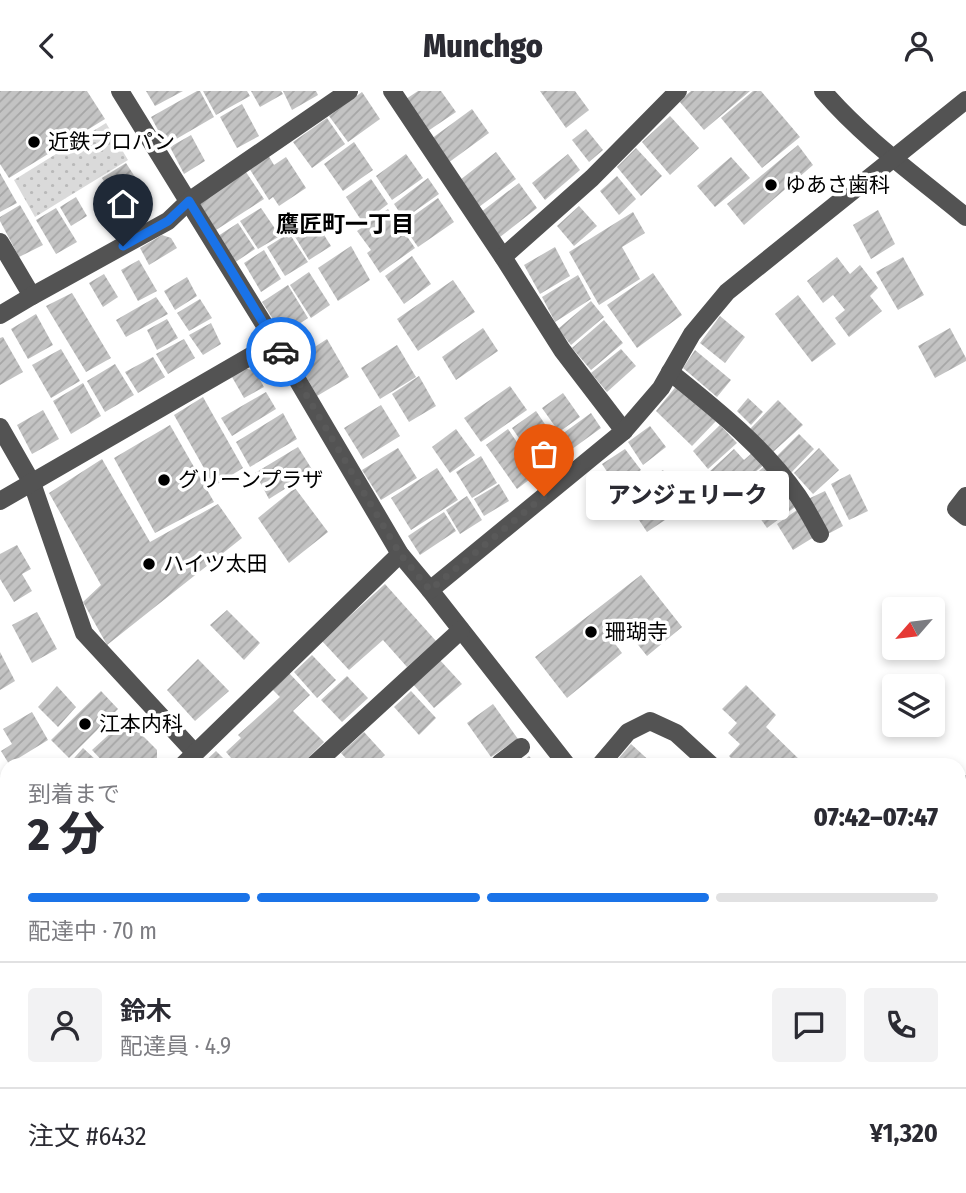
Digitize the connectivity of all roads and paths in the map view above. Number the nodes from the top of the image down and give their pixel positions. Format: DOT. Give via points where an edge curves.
graph roads {
  1 [pos="120,91"];
  2 [pos="349,91"];
  3 [pos="392,91"];
  4 [pos="678,91"];
  5 [pos="823,91"];
  6 [pos="966,100"];
  7 [pos="894,157"];
  8 [pos="189,201"];
  9 [pos="966,217"];
  10 [pos="0,242"];
  11 [pos="503,257"];
  12 [pos="32,296"];
  13 [pos="0,315"];
  14 [pos="275,342"];
  15 [pos="670,372"];
  16 [pos="0,427"];
  17 [pos="624,431"];
  18 [pos="32,483"];
  19 [pos="966,496"];
  20 [pos="0,501"];
  21 [pos="966,517"];
  22 [pos="820,534"];
  23 [pos="400,554"];
  24 [pos="430,590"];
  25 [pos="461,630"];
  26 [pos="521,747"];
  27 [pos="188,758"];
  28 [pos="190,758"];
  29 [pos="322,758"];
  30 [pos="507,758"];
  31 [pos="562,758"];
  32 [pos="606,758"];
  33 [pos="703,758"];
  1 -- 8 [label="street"];
  2 -- 8 [label="street"];
  3 -- 11 [label="street"];
  4 -- 11 [label="street" via="592,178"];
  5 -- 7 [label="street"];
  6 -- 7 [label="street"];
  7 -- 9 [label="street"];
  7 -- 15 [label="street" via="727,292 692,334"];
  8 -- 12 [label="street" via="168,221"];
  8 -- 14 [label="street"];
  10 -- 12 [label="street"];
  11 -- 17 [label="street" via="562,350"];
  12 -- 13 [label="street"];
  14 -- 18 [label="street"];
  14 -- 23 [label="street"];
  15 -- 17 [label="street"];
  15 -- 22 [label="street" via="765,456 798,496"];
  16 -- 18 [label="street"];
  17 -- 24 [label="street"];
  18 -- 20 [label="street"];
  18 -- 27 [label="street" via="84,633"];
  19 -- 21 [label="street" via="956,509"];
  23 -- 24 [label="street"];
  23 -- 28 [label="street"];
  24 -- 25 [label="street"];
  25 -- 29 [label="street"];
  25 -- 31 [label="street"];
  26 -- 30 [label="street"];
  32 -- 33 [label="street" via="628,732 650,721 676,733"];
}
